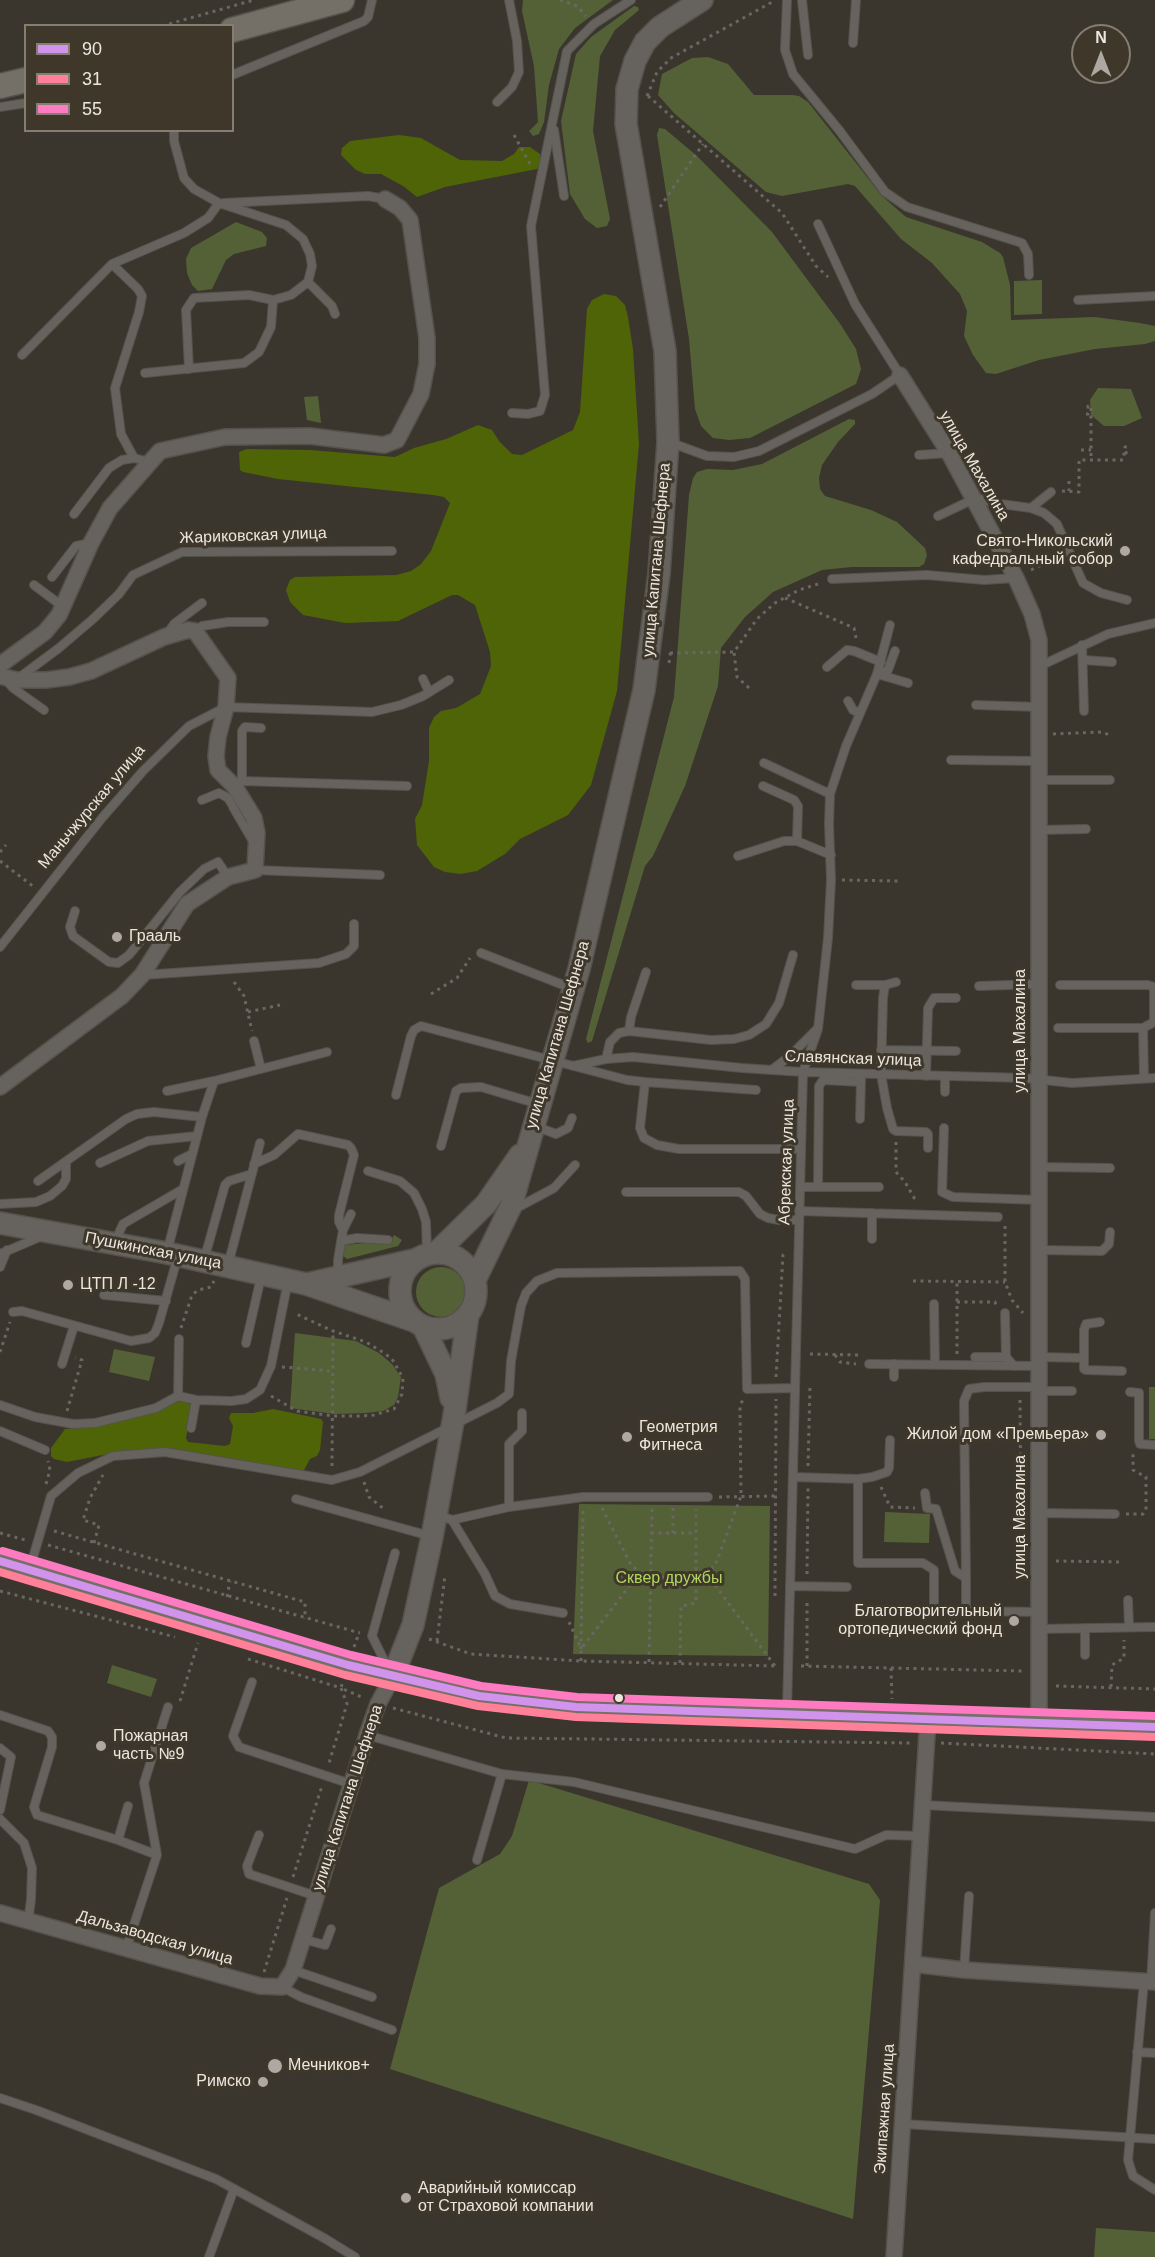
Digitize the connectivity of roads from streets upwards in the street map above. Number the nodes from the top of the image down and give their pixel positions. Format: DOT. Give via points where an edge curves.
graph roads {
  1 [pos="342,0"];
  2 [pos="702,0"];
  3 [pos="234,29"];
  4 [pos="24,80"];
  5 [pos="0,86"];
  6 [pos="385,199"];
  7 [pos="900,375"];
  8 [pos="5,674"];
  9 [pos="0,1088"];
  10 [pos="531,1134"];
  11 [pos="0,1223"];
  12 [pos="426,1255"];
  13 [pos="475,1280"];
  14 [pos="297,1282"];
  15 [pos="468,1314"];
  16 [pos="419,1324"];
  17 [pos="453,1421"];
  18 [pos="0,1561"];
  19 [pos="393,1676"];
  20 [pos="928,1719"];
  21 [pos="1039,1723"];
  22 [pos="1155,1727"];
  23 [pos="0,1913"];
  24 [pos="913,1964"];
  25 [pos="1150,1982"];
  26 [pos="282,1987"];
  27 [pos="894,2257"];
  1 -- 3 [label="main road"];
  2 -- 10 [label="main road, улица Капитана Шефнера" via="660,27 645,42 627,89 626,124 665,351 668,442 659,574 644,690 573,989"];
  4 -- 5 [label="main road"];
  6 -- 8 [label="street" via="410,220 427,338 421,394 397,440 384,445 310,436 225,437 160,451 142,460 91,543 59,615"];
  7 -- 21 [label="street, улица Махалина" via="950,453 1016,578 1037,631"];
  8 -- 9 [label="street" via="46,680 91,670 164,637 195,631 228,678 218,737 218,770 239,784 257,833 255,870 228,877 187,904 142,975 122,996"];
  10 -- 12 [label="main road, улица Капитана Шефнера" via="486,1204"];
  10 -- 13 [label="main road, улица Капитана Шефнера" via="509,1212"];
  11 -- 14 [label="main road, Пушкинская улица" via="173,1254"];
  12 -- 13 [label="main road" via="454,1255 467,1265"];
  12 -- 14 [label="main road, Пушкинская улица" via="338,1277"];
  12 -- 16 [label="main road" via="403,1274 399,1290 403,1308"];
  13 -- 15 [label="main road" via="477,1292"];
  14 -- 16 [label="main road, Пушкинская улица"];
  15 -- 16 [label="main road" via="448,1328"];
  15 -- 17 [label="main road, улица Капитана Шефнера"];
  16 -- 17 [label="main road, улица Капитана Шефнера" via="446,1374"];
  17 -- 19 [label="main road, улица Капитана Шефнера" via="444,1517 432,1537 413,1625"];
  18 -- 19 [label="main road"];
  19 -- 20 [label="main road" via="479,1696 576,1707"];
  19 -- 26 [label="street, улица Капитана Шефнера" via="378,1704 293,1970"];
  20 -- 21 [label="main road"];
  20 -- 24 [label="street, Экипажная улица"];
  21 -- 22 [label="main road"];
  23 -- 26 [label="street, Дальзаводская улица" via="260,1986"];
  24 -- 25 [label="street"];
  24 -- 27 [label="street, Экипажная улица"];
}
